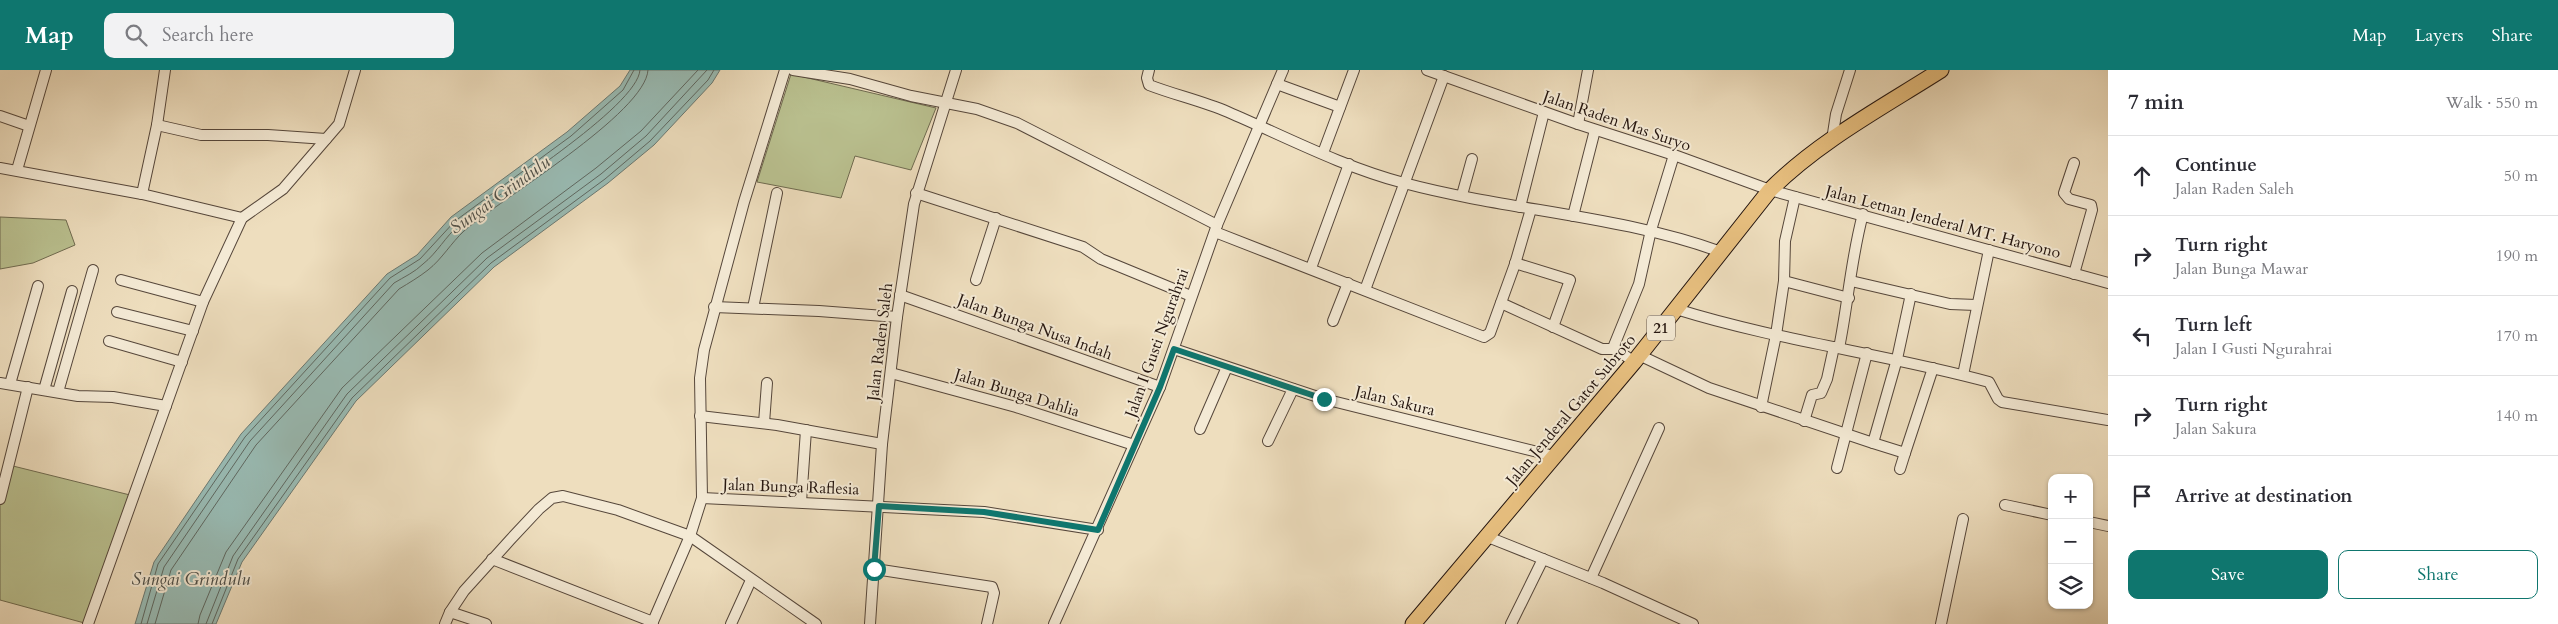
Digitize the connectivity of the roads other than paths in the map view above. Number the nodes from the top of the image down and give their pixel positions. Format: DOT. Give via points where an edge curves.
graph roads {
  1 [pos="46,70"];
  2 [pos="165,70"];
  3 [pos="355,70"];
  4 [pos="785,70"];
  5 [pos="792,70"];
  6 [pos="956,70"];
  7 [pos="1149,70"];
  8 [pos="1283,70"];
  9 [pos="1354,70"];
  10 [pos="1427,70"];
  11 [pos="1588,70"];
  12 [pos="1850,70"];
  13 [pos="1941,70"];
  14 [pos="1444,76"];
  15 [pos="1277,84"];
  16 [pos="945,104"];
  17 [pos="1340,107"];
  18 [pos="1544,112"];
  19 [pos="0,116"];
  20 [pos="1578,124"];
  21 [pos="157,125"];
  22 [pos="28,126"];
  23 [pos="1257,126"];
  24 [pos="1595,130"];
  25 [pos="326,139"];
  26 [pos="1832,140"];
  27 [pos="1323,153"];
  28 [pos="1674,155"];
  29 [pos="1472,159"];
  30 [pos="2074,163"];
  31 [pos="1349,164"];
  32 [pos="0,168"];
  33 [pos="17,170"];
  34 [pos="1406,184"];
  35 [pos="1770,190"];
  36 [pos="777,193"];
  37 [pos="916,193"];
  38 [pos="142,194"];
  39 [pos="1462,195"];
  40 [pos="1795,197"];
  41 [pos="1520,207"];
  42 [pos="1530,209"];
  43 [pos="1863,214"];
  44 [pos="1573,216"];
  45 [pos="242,218"];
  46 [pos="996,218"];
  47 [pos="1216,228"];
  48 [pos="1651,230"];
  49 [pos="1989,250"];
  50 [pos="1721,252"];
  51 [pos="1515,263"];
  52 [pos="1311,268"];
  53 [pos="93,270"];
  54 [pos="2074,274"];
  55 [pos="121,280"];
  56 [pos="976,280"];
  57 [pos="1851,280"];
  58 [pos="1784,281"];
  59 [pos="1348,283"];
  60 [pos="2108,283"];
  61 [pos="38,286"];
  62 [pos="1365,290"];
  63 [pos="72,291"];
  64 [pos="1911,294"];
  65 [pos="900,295"];
  66 [pos="1191,296"];
  67 [pos="1849,298"];
  68 [pos="203,302"];
  69 [pos="1501,303"];
  70 [pos="1976,306"];
  71 [pos="714,307"];
  72 [pos="753,308"];
  73 [pos="117,312"];
  74 [pos="1686,312"];
  75 [pos="897,317"];
  76 [pos="1333,322"];
  77 [pos="1553,327"];
  78 [pos="193,331"];
  79 [pos="1776,335"];
  80 [pos="109,341"];
  81 [pos="1612,348"];
  82 [pos="1836,348"];
  83 [pos="1174,349"];
  84 [pos="1867,354"];
  85 [pos="1643,359"];
  86 [pos="1897,359"];
  87 [pos="182,362"];
  88 [pos="1227,367"];
  89 [pos="1933,368"];
  90 [pos="890,373"];
  91 [pos="1963,375"];
  92 [pos="767,382"];
  93 [pos="3,384"];
  94 [pos="28,387"];
  95 [pos="1160,387"];
  96 [pos="44,390"];
  97 [pos="1294,390"];
  98 [pos="58,392"];
  99 [pos="166,406"];
  100 [pos="1761,407"];
  101 [pos="700,416"];
  102 [pos="2108,420"];
  103 [pos="1804,422"];
  104 [pos="764,423"];
  105 [pos="1200,428"];
  106 [pos="1659,428"];
  107 [pos="806,430"];
  108 [pos="1845,435"];
  109 [pos="1268,441"];
  110 [pos="1873,443"];
  111 [pos="882,444"];
  112 [pos="1134,445"];
  113 [pos="1905,453"];
  114 [pos="1554,456"];
  115 [pos="1837,468"];
  116 [pos="1900,469"];
  117 [pos="702,498"];
  118 [pos="0,499"];
  119 [pos="801,502"];
  120 [pos="2005,505"];
  121 [pos="879,506"];
  122 [pos="2048,514"];
  123 [pos="1963,519"];
  124 [pos="2093,523"];
  125 [pos="2108,526"];
  126 [pos="1098,530"];
  127 [pos="690,536"];
  128 [pos="1488,537"];
  129 [pos="492,559"];
  130 [pos="1543,559"];
  131 [pos="874,569"];
  132 [pos="1591,578"];
  133 [pos="751,580"];
  134 [pos="450,612"];
  135 [pos="652,623"];
  136 [pos="88,624"];
  137 [pos="446,624"];
  138 [pos="486,624"];
  139 [pos="731,624"];
  140 [pos="816,624"];
  141 [pos="870,624"];
  142 [pos="987,624"];
  143 [pos="1054,624"];
  144 [pos="1413,624"];
  145 [pos="1511,624"];
  146 [pos="1693,624"];
  147 [pos="1941,624"];
  1 -- 22 [label="street"];
  2 -- 21 [label="street"];
  3 -- 25 [label="street" via="338,124"];
  4 -- 71 [label="street"];
  5 -- 16 [label="street" via="850,79"];
  6 -- 16 [label="street, Jalan Raden Saleh"];
  7 -- 23 [label="street" via="1149,85 1230,113"];
  8 -- 15 [label="street, Jalan I Gusti Ngurahrai"];
  9 -- 17 [label="street"];
  10 -- 14 [label="street, Jalan Raden Mas Suryo"];
  11 -- 20 [label="street"];
  12 -- 26 [label="street" via="1836,114"];
  13 -- 26 [label="highway, Jalan Jenderal Gatot Subroto / 21"];
  14 -- 18 [label="street, Jalan Raden Mas Suryo"];
  14 -- 34 [label="street"];
  15 -- 17 [label="street"];
  15 -- 23 [label="street, Jalan I Gusti Ngurahrai"];
  16 -- 37 [label="street, Jalan Raden Saleh"];
  16 -- 47 [label="street" via="977,109 1017,123"];
  17 -- 27 [label="street"];
  18 -- 20 [label="street, Jalan Raden Mas Suryo"];
  18 -- 41 [label="street"];
  19 -- 22 [label="street"];
  20 -- 24 [label="street, Jalan Raden Mas Suryo"];
  21 -- 25 [label="street" via="201,135"];
  21 -- 38 [label="street"];
  22 -- 33 [label="street"];
  23 -- 27 [label="street"];
  23 -- 47 [label="street, Jalan I Gusti Ngurahrai"];
  24 -- 28 [label="street, Jalan Raden Mas Suryo"];
  24 -- 44 [label="street"];
  25 -- 45 [label="street" via="283,189"];
  26 -- 35 [label="highway, Jalan Jenderal Gatot Subroto / 21" via="1789,170"];
  27 -- 31 [label="street"];
  28 -- 35 [label="street, Jalan Raden Mas Suryo"];
  28 -- 48 [label="street"];
  29 -- 39 [label="street"];
  30 -- 54 [label="street" via="2064,193 2069,199 2091,205 2092,210"];
  31 -- 34 [label="street"];
  31 -- 52 [label="street"];
  32 -- 33 [label="street"];
  33 -- 38 [label="street"];
  34 -- 39 [label="street"];
  34 -- 62 [label="street"];
  35 -- 40 [label="street, Jalan Letnan Jenderal MT. Haryono"];
  35 -- 50 [label="highway, Jalan Jenderal Gatot Subroto / 21"];
  36 -- 72 [label="street"];
  37 -- 46 [label="street"];
  37 -- 65 [label="street, Jalan Raden Saleh"];
  38 -- 45 [label="street"];
  39 -- 41 [label="street"];
  40 -- 43 [label="street, Jalan Letnan Jenderal MT. Haryono"];
  40 -- 58 [label="street" via="1785,241"];
  41 -- 42 [label="street"];
  42 -- 44 [label="street"];
  42 -- 51 [label="street"];
  43 -- 49 [label="street, Jalan Letnan Jenderal MT. Haryono"];
  43 -- 57 [label="street"];
  44 -- 48 [label="street"];
  45 -- 68 [label="street"];
  46 -- 56 [label="street"];
  46 -- 66 [label="street" via="1083,247 1101,259"];
  47 -- 52 [label="street"];
  47 -- 66 [label="street, Jalan I Gusti Ngurahrai"];
  48 -- 50 [label="street" via="1680,236"];
  48 -- 81 [label="street" via="1639,284"];
  49 -- 54 [label="street, Jalan Letnan Jenderal MT. Haryono"];
  49 -- 70 [label="street"];
  50 -- 74 [label="highway, Jalan Jenderal Gatot Subroto / 21"];
  51 -- 69 [label="street"];
  51 -- 77 [label="street" via="1570,280"];
  52 -- 59 [label="street"];
  53 -- 98 [label="street"];
  54 -- 60 [label="street, Jalan Letnan Jenderal MT. Haryono"];
  55 -- 68 [label="street"];
  57 -- 64 [label="street"];
  57 -- 67 [label="street"];
  58 -- 67 [label="street"];
  58 -- 79 [label="street"];
  59 -- 62 [label="street"];
  59 -- 76 [label="street"];
  61 -- 93 [label="street"];
  62 -- 69 [label="street" via="1484,337 1490,332"];
  63 -- 96 [label="street"];
  64 -- 70 [label="street" via="1950,304"];
  64 -- 86 [label="street"];
  65 -- 75 [label="street, Jalan Raden Saleh"];
  65 -- 95 [label="street, Jalan Bunga Nusa Indah"];
  66 -- 83 [label="street, Jalan I Gusti Ngurahrai"];
  67 -- 82 [label="street"];
  68 -- 78 [label="street"];
  69 -- 77 [label="street"];
  70 -- 91 [label="street"];
  71 -- 72 [label="street"];
  71 -- 101 [label="street" via="700,378"];
  72 -- 75 [label="street"];
  73 -- 78 [label="street"];
  74 -- 79 [label="street"];
  74 -- 85 [label="highway, Jalan Jenderal Gatot Subroto / 21"];
  75 -- 90 [label="street, Jalan Raden Saleh"];
  77 -- 81 [label="street" via="1602,349"];
  78 -- 87 [label="street"];
  79 -- 82 [label="street"];
  79 -- 100 [label="street"];
  80 -- 87 [label="street"];
  81 -- 85 [label="street"];
  82 -- 84 [label="street"];
  82 -- 103 [label="street" via="1821,393 1811,396"];
  83 -- 88 [label="street, Jalan Sakura"];
  83 -- 95 [label="street, Jalan I Gusti Ngurahrai"];
  84 -- 86 [label="street"];
  84 -- 108 [label="street"];
  85 -- 100 [label="street"];
  85 -- 114 [label="highway, Jalan Jenderal Gatot Subroto / 21"];
  86 -- 89 [label="street"];
  86 -- 110 [label="street"];
  87 -- 99 [label="street"];
  88 -- 97 [label="street, Jalan Sakura"];
  88 -- 105 [label="street"];
  89 -- 91 [label="street"];
  89 -- 113 [label="street"];
  90 -- 111 [label="street, Jalan Raden Saleh"];
  90 -- 112 [label="street, Jalan Bunga Dahlia" via="1016,407"];
  91 -- 102 [label="street" via="1990,383 2002,402"];
  92 -- 104 [label="street"];
  93 -- 94 [label="street"];
  94 -- 96 [label="street"];
  94 -- 118 [label="street"];
  95 -- 112 [label="street, Jalan I Gusti Ngurahrai"];
  96 -- 98 [label="street"];
  97 -- 109 [label="street"];
  97 -- 114 [label="street, Jalan Sakura"];
  98 -- 99 [label="street"];
  99 -- 136 [label="street"];
  100 -- 103 [label="street"];
  101 -- 104 [label="street"];
  101 -- 117 [label="street"];
  103 -- 108 [label="street"];
  104 -- 107 [label="street"];
  106 -- 132 [label="street"];
  107 -- 111 [label="street"];
  107 -- 119 [label="street"];
  108 -- 110 [label="street"];
  108 -- 115 [label="street"];
  110 -- 113 [label="street"];
  111 -- 121 [label="street, Jalan Raden Saleh"];
  112 -- 126 [label="street, Jalan I Gusti Ngurahrai"];
  113 -- 116 [label="street"];
  114 -- 128 [label="highway, Jalan Jenderal Gatot Subroto / 21"];
  117 -- 119 [label="street, Jalan Bunga Raflesia"];
  117 -- 127 [label="street"];
  119 -- 121 [label="street, Jalan Bunga Raflesia"];
  120 -- 122 [label="street"];
  121 -- 126 [label="street, Jalan Bunga Raflesia" via="984,512"];
  121 -- 131 [label="street, Jalan Raden Saleh"];
  123 -- 147 [label="street"];
  124 -- 125 [label="street"];
  126 -- 143 [label="street, Jalan I Gusti Ngurahrai"];
  127 -- 129 [label="street" via="618,510 563,496 552,498 539,509"];
  127 -- 133 [label="street"];
  127 -- 135 [label="street"];
  128 -- 130 [label="street"];
  128 -- 144 [label="highway, Jalan Jenderal Gatot Subroto / 21"];
  129 -- 134 [label="street"];
  129 -- 135 [label="street"];
  130 -- 132 [label="street"];
  130 -- 145 [label="street"];
  131 -- 141 [label="street, Jalan Raden Saleh"];
  131 -- 142 [label="street" via="992,587 994,593"];
  132 -- 146 [label="street"];
  133 -- 139 [label="street"];
  133 -- 140 [label="street"];
  134 -- 137 [label="street"];
  134 -- 138 [label="street"];
}
